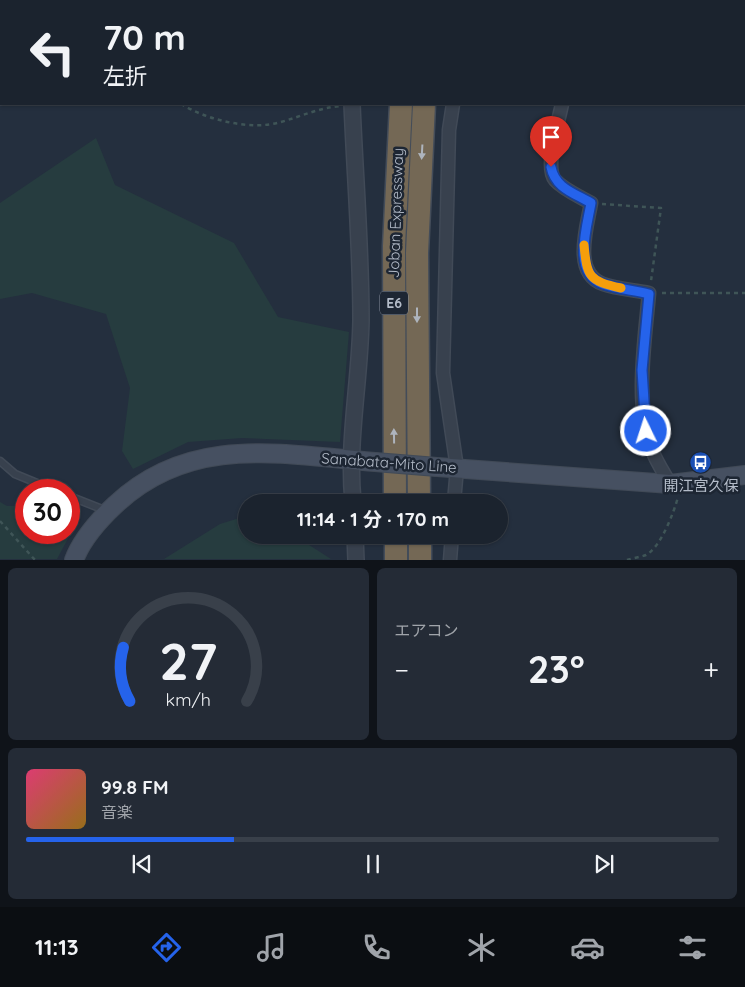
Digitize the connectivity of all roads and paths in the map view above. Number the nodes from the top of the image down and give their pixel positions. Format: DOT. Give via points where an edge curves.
graph roads {
  1 [pos="183,105"];
  2 [pos="344,105"];
  3 [pos="352,105"];
  4 [pos="401,105"];
  5 [pos="424,105"];
  6 [pos="453,105"];
  7 [pos="562,105"];
  8 [pos="591,203"];
  9 [pos="745,293"];
  10 [pos="649,294"];
  11 [pos="350,460"];
  12 [pos="0,461"];
  13 [pos="457,468"];
  14 [pos="745,475"];
  15 [pos="26,479"];
  16 [pos="676,483"];
  17 [pos="352,494"];
  18 [pos="395,494"];
  19 [pos="419,494"];
  20 [pos="455,494"];
  21 [pos="80,500"];
  22 [pos="108,511"];
  23 [pos="0,520"];
  24 [pos="355,544"];
  25 [pos="396,544"];
  26 [pos="420,544"];
  27 [pos="451,544"];
  28 [pos="35,560"];
  29 [pos="74,560"];
  30 [pos="356,560"];
  31 [pos="396,560"];
  32 [pos="420,560"];
  33 [pos="450,560"];
  34 [pos="627,560"];
  1 -- 2 [label="path" via="198,114 236,124 279,123 320,108"];
  3 -- 11 [label="street" via="360,322"];
  18 -- 4 [label="highway, Joban Expressway / E6, one-way" via="394,246"];
  5 -- 19 [label="highway, Joban Expressway / E6, one-way" via="417,253"];
  6 -- 13 [label="street" via="449,130 442,373"];
  7 -- 8 [label="street" via="552,152 553,178 560,186"];
  8 -- 10 [label="street" via="584,243 586,267 591,277 602,284"];
  8 -- 10 [label="path" via="661,208"];
  9 -- 10 [label="path"];
  10 -- 16 [label="street" via="642,370 646,431 652,451"];
  11 -- 13 [label="main road, Sanabata-Mito Line, bridge"];
  11 -- 17 [label="street"];
  11 -- 22 [label="main road, Sanabata-Mito Line" via="262,453 202,457 170,467 128,492"];
  12 -- 15 [label="lane" via="14,474"];
  13 -- 16 [label="main road, Sanabata-Mito Line"];
  13 -- 20 [label="street"];
  14 -- 16 [label="main road, Sanabata-Mito Line"];
  16 -- 34 [label="path" via="674,512 654,548 646,555"];
  21 -- 22 [label="lane"];
  22 -- 29 [label="main road, Sanabata-Mito Line" via="85,539"];
  23 -- 28 [label="path"];
  24 -- 30 [label="street"];
  25 -- 31 [label="highway"];
  26 -- 32 [label="highway"];
  27 -- 33 [label="street"];
}
